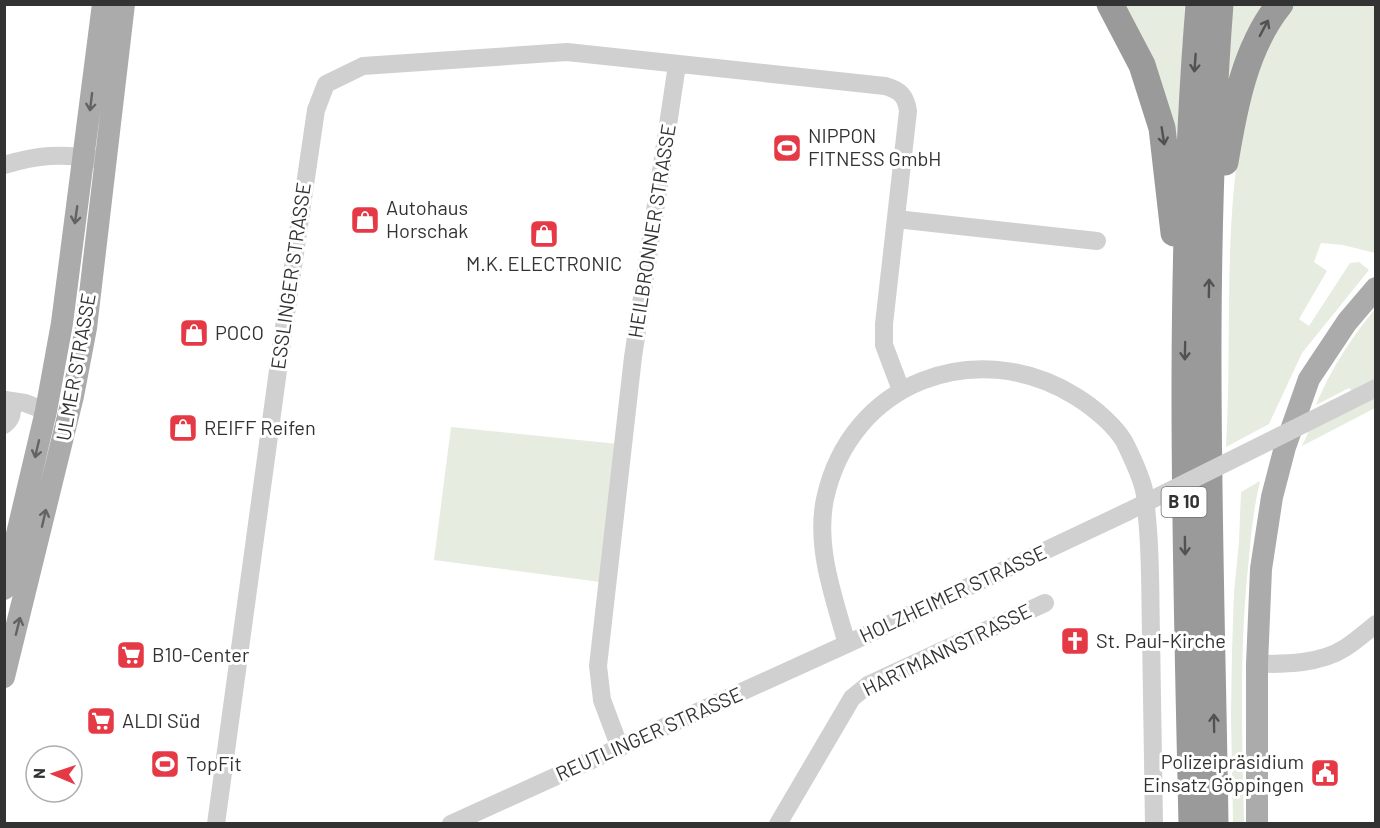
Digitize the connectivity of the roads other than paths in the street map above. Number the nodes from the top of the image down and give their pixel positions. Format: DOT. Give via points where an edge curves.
graph roads {
  1 [pos="103,4"];
  2 [pos="124,4"];
  3 [pos="1110,4"];
  4 [pos="1199,4"];
  5 [pos="1220,4"];
  6 [pos="1280,4"];
  7 [pos="109,49"];
  8 [pos="677,65"];
  9 [pos="95,159"];
  10 [pos="4,165"];
  11 [pos="896,219"];
  12 [pos="1210,221"];
  13 [pos="1097,241"];
  14 [pos="1376,288"];
  15 [pos="1186,293"];
  16 [pos="1376,388"];
  17 [pos="901,390"];
  18 [pos="5,400"];
  19 [pos="46,411"];
  20 [pos="4,425"];
  21 [pos="4,589"];
  22 [pos="1045,603"];
  23 [pos="1376,624"];
  24 [pos="847,644"];
  25 [pos="1257,664"];
  26 [pos="4,677"];
  27 [pos="621,748"];
  28 [pos="216,824"];
  29 [pos="451,824"];
  30 [pos="778,824"];
  31 [pos="1154,824"];
  32 [pos="1192,824"];
  33 [pos="1215,824"];
  34 [pos="1257,824"];
  1 -- 7 [label="main road"];
  2 -- 7 [label="main road"];
  3 -- 15 [label="highway, B 10, one-way" via="1142,65 1162,128 1176,259"];
  4 -- 15 [label="highway, B 10, one-way"];
  5 -- 12 [label="highway, B 10"];
  12 -- 6 [label="highway, one-way" via="1223,180 1245,75 1264,26"];
  7 -- 9 [label="main road, ULMER STRASSE"];
  8 -- 11 [label="street" via="885,86 901,92 908,111"];
  8 -- 27 [label="street, HEILBRONNER STRASSE" via="633,357 598,666 602,700"];
  8 -- 28 [label="street, ESSLINGER STRASSE" via="567,52 363,66 326,84 316,110 282,337"];
  9 -- 10 [label="street" via="71,154"];
  9 -- 19 [label="main road, ULMER STRASSE, one-way"];
  26 -- 9 [label="main road, ULMER STRASSE, one-way" via="86,328"];
  11 -- 13 [label="street"];
  11 -- 17 [label="street" via="884,345"];
  33 -- 12 [label="highway, B 10, one-way"];
  14 -- 25 [label="main road" via="1347,322 1310,379 1285,447 1272,497 1261,569"];
  15 -- 32 [label="highway, B 10, one-way" via="1184,476"];
  16 -- 24 [label="street, HOLZHEIMER STRASSE, bridge" via="1127,512"];
  17 -- 24 [label="street, HOLZHEIMER STRASSE" via="857,429 836,465 825,501 823,529 829,581"];
  17 -- 31 [label="street, HOLZHEIMER STRASSE" via="940,374 963,370 1027,375 1058,385 1085,402 1126,444 1144,490 1149,539"];
  18 -- 19 [label="street"];
  18 -- 20 [label="street" via="12,416"];
  19 -- 21 [label="main road, ULMER STRASSE, one-way"];
  22 -- 30 [label="street, HARTMANNSTRASSE" via="868,685 852,698"];
  23 -- 25 [label="street" via="1344,648 1319,659"];
  24 -- 27 [label="street, REUTLINGER STRASSE"];
  25 -- 34 [label="main road"];
  27 -- 29 [label="street, REUTLINGER STRASSE"];
}
